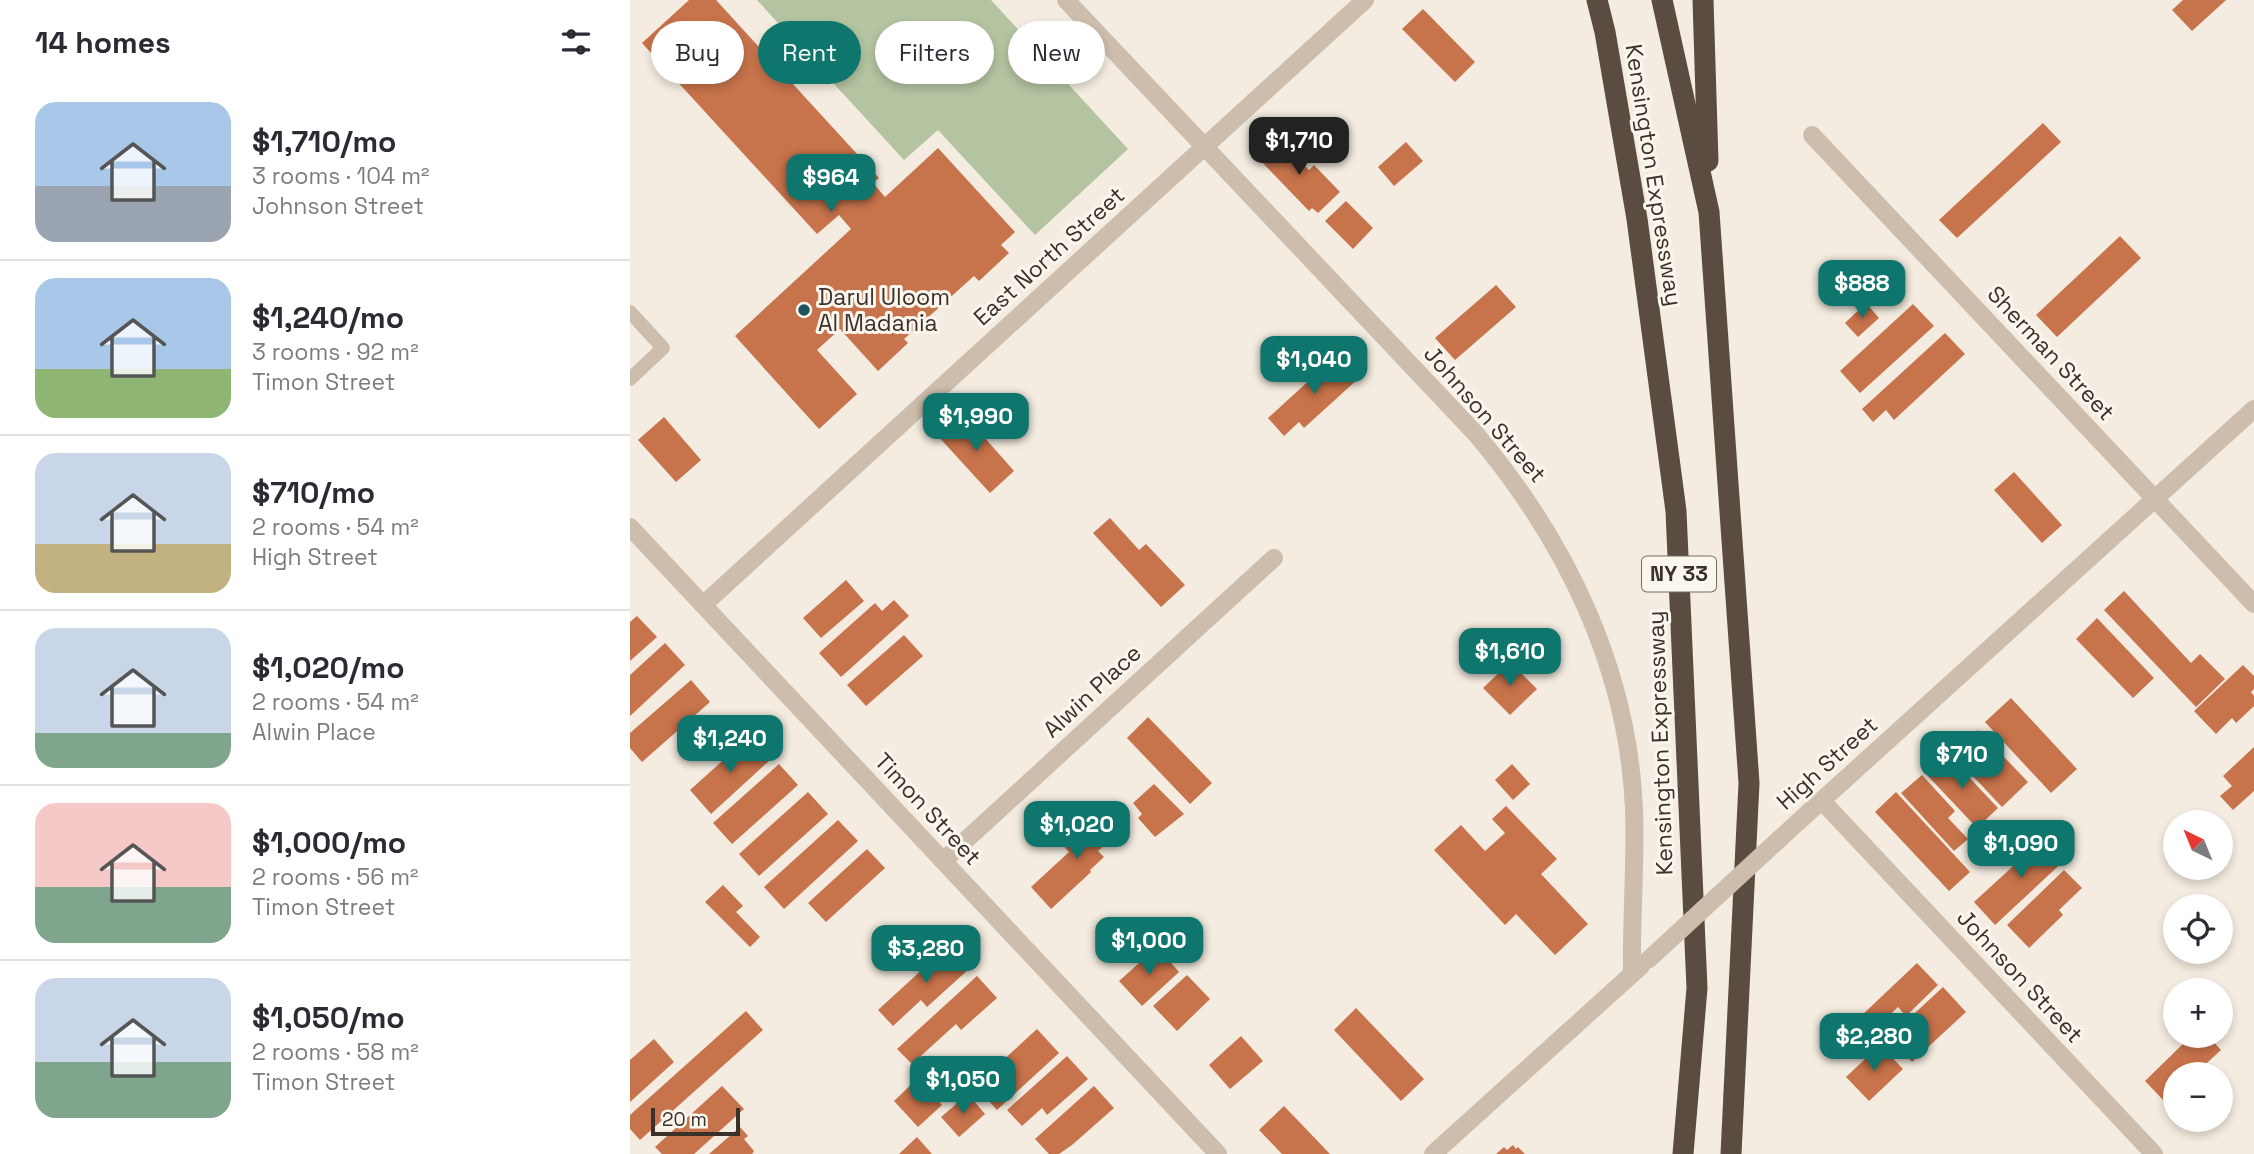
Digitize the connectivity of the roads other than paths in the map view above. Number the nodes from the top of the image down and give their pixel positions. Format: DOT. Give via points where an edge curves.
graph roads {
  1 [pos="1066,0"];
  2 [pos="1365,0"];
  3 [pos="1597,0"];
  4 [pos="1662,0"];
  5 [pos="1703,0"];
  6 [pos="1812,135"];
  7 [pos="1205,147"];
  8 [pos="1709,212"];
  9 [pos="630,312"];
  10 [pos="630,379"];
  11 [pos="2254,409"];
  12 [pos="2154,499"];
  13 [pos="630,527"];
  14 [pos="1273,558"];
  15 [pos="2254,604"];
  16 [pos="704,605"];
  17 [pos="1822,801"];
  18 [pos="943,861"];
  19 [pos="1632,974"];
  20 [pos="1218,1154"];
  21 [pos="1433,1154"];
  22 [pos="1684,1154"];
  23 [pos="1731,1154"];
  24 [pos="2154,1154"];
  1 -- 7 [label="street, Johnson Street"];
  2 -- 7 [label="street, East North Street"];
  3 -- 22 [label="highway, Kensington Expressway / NY 33" via="1637,219 1676,512 1697,988"];
  4 -- 8 [label="highway, Kensington Expressway / NY 33"];
  5 -- 8 [label="highway"];
  6 -- 12 [label="street, Sherman Street"];
  7 -- 16 [label="street, East North Street"];
  7 -- 19 [label="street, Johnson Street" via="1476,435 1531,504 1572,574 1598,637 1628,752 1635,861"];
  8 -- 23 [label="highway, Kensington Expressway / NY 33" via="1749,783"];
  9 -- 10 [label="lane" via="663,348"];
  11 -- 12 [label="street, High Street"];
  12 -- 15 [label="street, Sherman Street"];
  12 -- 17 [label="street, High Street"];
  13 -- 16 [label="street, Timon Street"];
  14 -- 18 [label="street, Alwin Place"];
  16 -- 18 [label="street, Timon Street"];
  17 -- 19 [label="street, High Street, bridge"];
  17 -- 24 [label="street, Johnson Street"];
  18 -- 20 [label="street, Timon Street"];
  19 -- 21 [label="street, High Street"];
}
